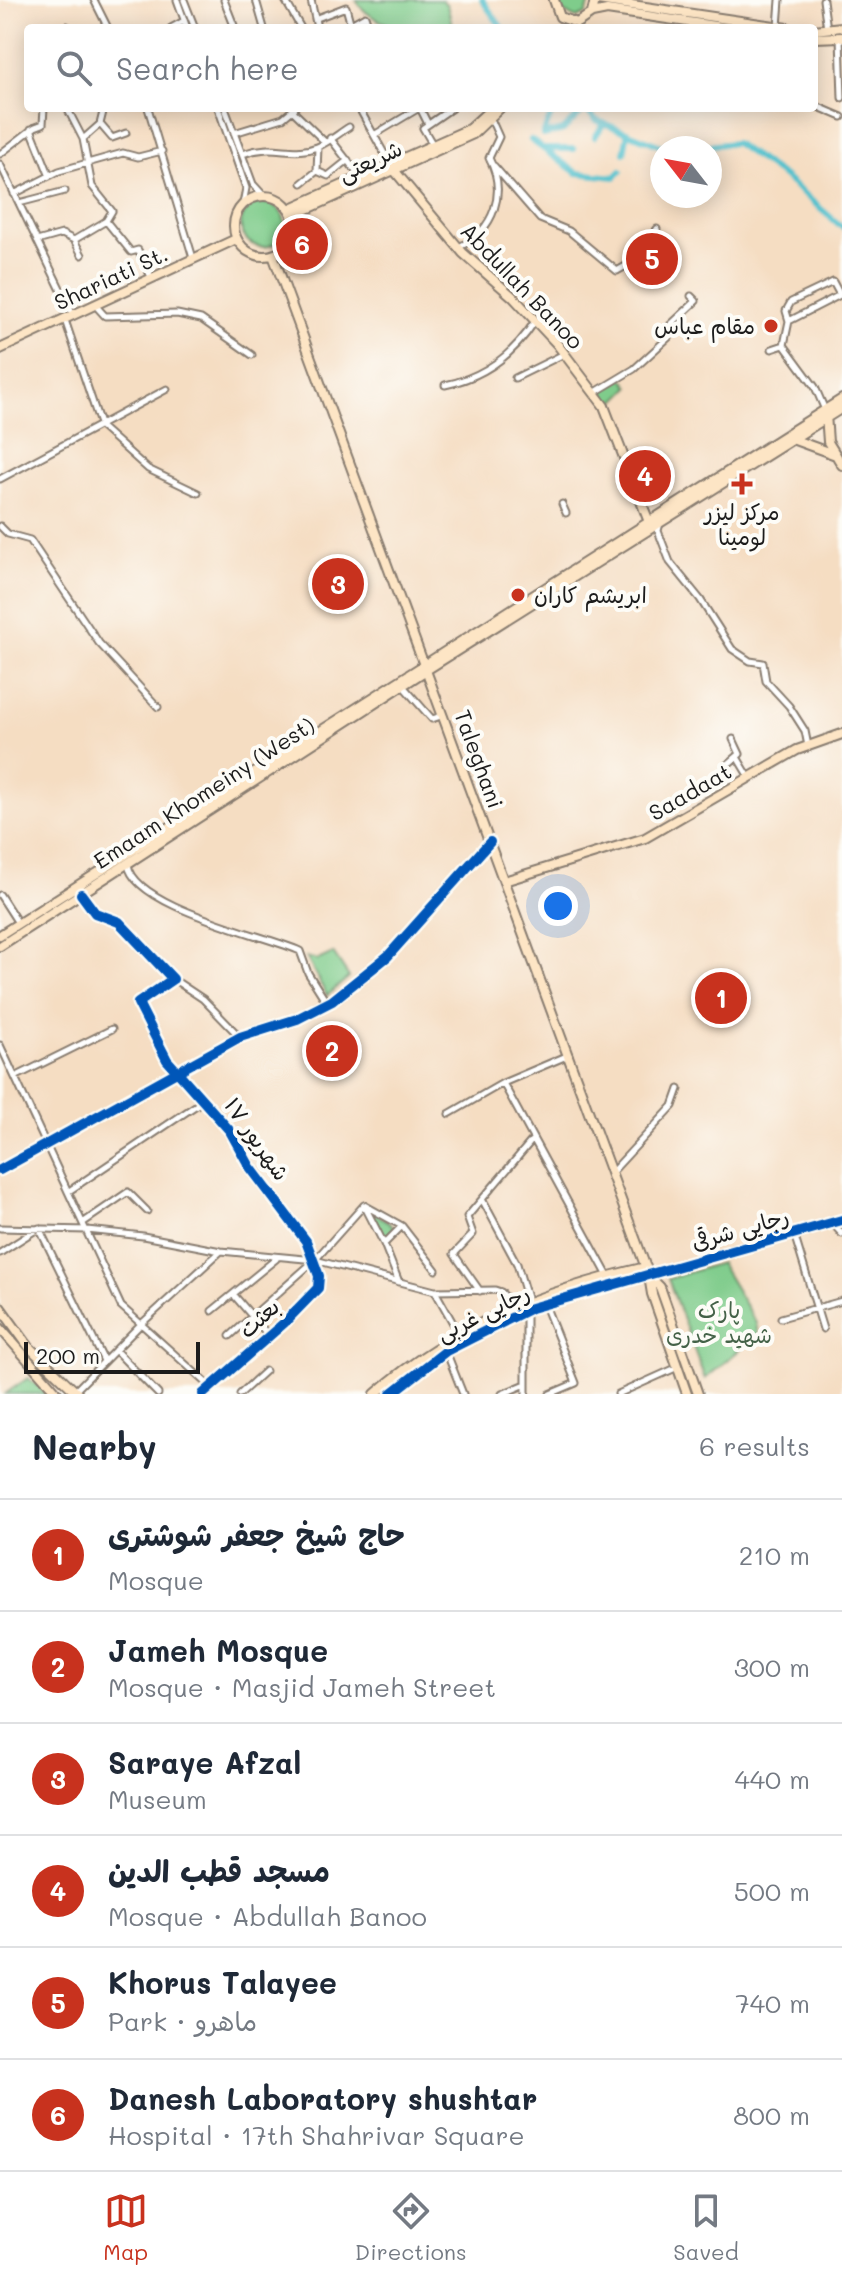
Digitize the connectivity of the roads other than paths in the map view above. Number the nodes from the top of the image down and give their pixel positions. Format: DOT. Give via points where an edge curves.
graph roads {
  1 [pos="94,0"];
  2 [pos="177,0"];
  3 [pos="184,0"];
  4 [pos="224,0"];
  5 [pos="256,0"];
  6 [pos="285,0"];
  7 [pos="311,0"];
  8 [pos="554,0"];
  9 [pos="596,0"];
  10 [pos="780,0"];
  11 [pos="823,0"];
  12 [pos="592,13"];
  13 [pos="317,18"];
  14 [pos="350,22"];
  15 [pos="106,24"];
  16 [pos="186,24"];
  17 [pos="193,24"];
  18 [pos="233,24"];
  19 [pos="263,24"];
  20 [pos="299,24"];
  21 [pos="317,24"];
  22 [pos="368,24"];
  23 [pos="562,24"];
  24 [pos="701,24"];
  25 [pos="758,24"];
  26 [pos="778,24"];
  27 [pos="842,27"];
  28 [pos="827,29"];
  29 [pos="818,30"];
  30 [pos="841,37"];
  31 [pos="818,38"];
  32 [pos="842,98"];
  33 [pos="818,107"];
  34 [pos="44,112"];
  35 [pos="69,112"];
  36 [pos="103,112"];
  37 [pos="149,112"];
  38 [pos="219,112"];
  39 [pos="226,112"];
  40 [pos="291,112"];
  41 [pos="296,112"];
  42 [pos="361,112"];
  43 [pos="413,112"];
  44 [pos="422,112"];
  45 [pos="446,112"];
  46 [pos="488,112"];
  47 [pos="497,112"];
  48 [pos="842,117"];
  49 [pos="491,119"];
  50 [pos="100,124"];
  51 [pos="428,124"];
  52 [pos="349,127"];
  53 [pos="31,129"];
  54 [pos="126,133"];
  55 [pos="234,133"];
  56 [pos="374,135"];
  57 [pos="83,139"];
  58 [pos="328,140"];
  59 [pos="433,145"];
  60 [pos="318,147"];
  61 [pos="162,151"];
  62 [pos="0,154"];
  63 [pos="243,154"];
  64 [pos="348,160"];
  65 [pos="89,163"];
  66 [pos="0,164"];
  67 [pos="494,166"];
  68 [pos="392,167"];
  69 [pos="317,171"];
  70 [pos="49,174"];
  71 [pos="361,178"];
  72 [pos="302,183"];
  73 [pos="65,191"];
  74 [pos="14,194"];
  75 [pos="264,196"];
  76 [pos="19,203"];
  77 [pos="243,204"];
  78 [pos="290,213"];
  79 [pos="106,221"];
  80 [pos="657,229"];
  81 [pos="236,239"];
  82 [pos="74,240"];
  83 [pos="37,241"];
  84 [pos="459,248"];
  85 [pos="82,255"];
  86 [pos="273,255"];
  87 [pos="193,259"];
  88 [pos="152,279"];
  89 [pos="691,296"];
  90 [pos="95,305"];
  91 [pos="69,317"];
  92 [pos="535,321"];
  93 [pos="789,321"];
  94 [pos="784,345"];
  95 [pos="0,349"];
  96 [pos="772,349"];
  97 [pos="564,354"];
  98 [pos="252,355"];
  99 [pos="515,378"];
  100 [pos="445,385"];
  101 [pos="167,389"];
  102 [pos="594,393"];
  103 [pos="842,399"];
  104 [pos="842,408"];
  105 [pos="826,413"];
  106 [pos="101,427"];
  107 [pos="792,439"];
  108 [pos="836,455"];
  109 [pos="842,465"];
  110 [pos="0,479"];
  111 [pos="198,493"];
  112 [pos="562,504"];
  113 [pos="566,513"];
  114 [pos="653,524"];
  115 [pos="0,526"];
  116 [pos="427,667"];
  117 [pos="403,686"];
  118 [pos="158,707"];
  119 [pos="441,716"];
  120 [pos="842,734"];
  121 [pos="733,739"];
  122 [pos="809,747"];
  123 [pos="737,757"];
  124 [pos="727,765"];
  125 [pos="749,778"];
  126 [pos="490,842"];
  127 [pos="126,860"];
  128 [pos="504,881"];
  129 [pos="81,894"];
  130 [pos="0,895"];
  131 [pos="18,923"];
  132 [pos="0,935"];
  133 [pos="0,946"];
  134 [pos="173,979"];
  135 [pos="327,1003"];
  136 [pos="112,1029"];
  137 [pos="240,1037"];
  138 [pos="0,1045"];
  139 [pos="570,1054"];
  140 [pos="180,1072"];
  141 [pos="15,1077"];
  142 [pos="503,1083"];
  143 [pos="679,1089"];
  144 [pos="204,1100"];
  145 [pos="449,1114"];
  146 [pos="533,1139"];
  147 [pos="47,1145"];
  148 [pos="0,1170"];
  149 [pos="611,1173"];
  150 [pos="69,1191"];
  151 [pos="483,1200"];
  152 [pos="364,1205"];
  153 [pos="147,1211"];
  154 [pos="842,1220"];
  155 [pos="84,1222"];
  156 [pos="832,1223"];
  157 [pos="402,1226"];
  158 [pos="0,1228"];
  159 [pos="39,1228"];
  160 [pos="87,1230"];
  161 [pos="794,1234"];
  162 [pos="842,1234"];
  163 [pos="384,1244"];
  164 [pos="221,1251"];
  165 [pos="0,1253"];
  166 [pos="276,1259"];
  167 [pos="315,1260"];
  168 [pos="436,1270"];
  169 [pos="648,1271"];
  170 [pos="608,1277"];
  171 [pos="399,1282"];
  172 [pos="435,1291"];
  173 [pos="480,1291"];
  174 [pos="233,1294"];
  175 [pos="842,1301"];
  176 [pos="545,1305"];
  177 [pos="513,1306"];
  178 [pos="527,1306"];
  179 [pos="0,1307"];
  180 [pos="816,1308"];
  181 [pos="212,1311"];
  182 [pos="251,1317"];
  183 [pos="781,1318"];
  184 [pos="139,1326"];
  185 [pos="0,1328"];
  186 [pos="823,1329"];
  187 [pos="458,1332"];
  188 [pos="230,1336"];
  189 [pos="269,1336"];
  190 [pos="440,1342"];
  191 [pos="115,1350"];
  192 [pos="446,1351"];
  193 [pos="104,1361"];
  194 [pos="678,1367"];
  195 [pos="265,1371"];
  196 [pos="526,1384"];
  197 [pos="211,1387"];
  198 [pos="77,1393"];
  199 [pos="58,1394"];
  200 [pos="158,1394"];
  201 [pos="203,1394"];
  202 [pos="240,1394"];
  203 [pos="375,1394"];
  204 [pos="391,1394"];
  205 [pos="463,1394"];
  206 [pos="502,1394"];
  207 [pos="526,1394"];
  208 [pos="550,1394"];
  209 [pos="618,1394"];
  210 [pos="687,1394"];
  211 [pos="698,1394"];
  1 -- 15 [label="street"];
  2 -- 16 [label="street"];
  3 -- 17 [label="street"];
  4 -- 18 [label="street"];
  5 -- 19 [label="street"];
  6 -- 20 [label="street"];
  7 -- 13 [label="street"];
  8 -- 23 [label="main road"];
  9 -- 12 [label="main road"];
  9 -- 25 [label="main road"];
  10 -- 26 [label="street"];
  11 -- 28 [label="street"];
  12 -- 23 [label="main road" via="583,21"];
  12 -- 24 [label="main road" via="607,10"];
  13 -- 14 [label="street" via="346,7"];
  13 -- 21 [label="street"];
  14 -- 22 [label="street" via="365,16"];
  27 -- 28 [label="main road"];
  28 -- 29 [label="main road"];
  30 -- 31 [label="main road"];
  30 -- 32 [label="street"];
  33 -- 48 [label="street"];
  34 -- 53 [label="street" via="43,124"];
  35 -- 57 [label="street"];
  36 -- 50 [label="street"];
  37 -- 61 [label="street"];
  38 -- 77 [label="street" via="246,188"];
  39 -- 55 [label="street"];
  40 -- 55 [label="street"];
  41 -- 58 [label="street"];
  42 -- 56 [label="street"];
  43 -- 56 [label="street"];
  44 -- 51 [label="street"];
  45 -- 51 [label="street"];
  46 -- 59 [label="main road, شریعتی" via="469,129"];
  47 -- 49 [label="main road, شریعتی"];
  49 -- 67 [label="street" via="499,137 489,158"];
  49 -- 68 [label="main road, شریعتی" via="473,134"];
  50 -- 54 [label="street" via="112,138"];
  50 -- 57 [label="street"];
  51 -- 59 [label="street" via="423,128"];
  52 -- 58 [label="street"];
  53 -- 62 [label="street"];
  53 -- 70 [label="street"];
  55 -- 63 [label="street"];
  56 -- 68 [label="street"];
  57 -- 65 [label="street"];
  58 -- 60 [label="street"];
  58 -- 64 [label="street"];
  59 -- 68 [label="main road, شریعتی"];
  60 -- 63 [label="street" via="272,146"];
  60 -- 69 [label="street"];
  61 -- 65 [label="street" via="138,157 123,153"];
  61 -- 87 [label="street"];
  63 -- 75 [label="street" via="253,184"];
  64 -- 69 [label="street" via="328,176"];
  64 -- 71 [label="street"];
  65 -- 70 [label="street"];
  65 -- 79 [label="street" via="92,186 112,211"];
  66 -- 74 [label="street"];
  67 -- 80 [label="street" via="540,219 569,231 617,271 631,263"];
  67 -- 84 [label="street" via="500,191 492,218"];
  68 -- 71 [label="main road, شریعتی"];
  68 -- 78 [label="main road, شریعتی"];
  68 -- 84 [label="main road, Abdullah Banoo"];
  69 -- 72 [label="street"];
  70 -- 74 [label="street"];
  71 -- 78 [label="main road, شریعتی"];
  73 -- 76 [label="street"];
  74 -- 76 [label="street"];
  75 -- 77 [label="main road"];
  75 -- 78 [label="main road"];
  76 -- 83 [label="street"];
  77 -- 81 [label="main road" via="234,220"];
  78 -- 86 [label="main road" via="289,242"];
  79 -- 82 [label="street"];
  79 -- 88 [label="street" via="131,252 138,250"];
  81 -- 86 [label="main road" via="256,255"];
  81 -- 87 [label="main road, Shariati St."];
  82 -- 83 [label="street" via="62,234"];
  82 -- 85 [label="street"];
  83 -- 91 [label="street"];
  84 -- 92 [label="main road, Abdullah Banoo"];
  86 -- 116 [label="main road, Taleghani"];
  87 -- 88 [label="main road, Shariati St."];
  88 -- 90 [label="main road, Shariati St."];
  89 -- 102 [label="street" via="696,301 667,328 669,337 634,369"];
  90 -- 91 [label="main road, Shariati St."];
  90 -- 98 [label="street" via="105,316 177,314 201,319"];
  91 -- 95 [label="main road, Shariati St."];
  91 -- 106 [label="street"];
  92 -- 97 [label="main road, Abdullah Banoo"];
  92 -- 100 [label="street" via="489,368"];
  93 -- 93 [label="street" via="786,311 791,302 833,282 840,295"];
  93 -- 94 [label="street"];
  94 -- 96 [label="street"];
  94 -- 105 [label="street" via="815,387"];
  97 -- 99 [label="street"];
  97 -- 102 [label="main road, Abdullah Banoo"];
  101 -- 106 [label="street"];
  102 -- 114 [label="main road, Abdullah Banoo"];
  103 -- 105 [label="main road"];
  104 -- 105 [label="main road"];
  105 -- 107 [label="main road"];
  105 -- 108 [label="main road" via="828,442"];
  105 -- 114 [label="main road"];
  106 -- 110 [label="street"];
  106 -- 111 [label="street" via="148,469"];
  107 -- 108 [label="main road"];
  107 -- 114 [label="main road"];
  108 -- 109 [label="main road"];
  112 -- 113 [label="street"];
  114 -- 116 [label="main road"];
  114 -- 122 [label="street" via="670,562 732,649 763,663 766,681 789,706"];
  115 -- 118 [label="street" via="30,540 99,643"];
  116 -- 117 [label="main road, Emaam Khomeiny (West)"];
  116 -- 126 [label="main road, Taleghani"];
  116 -- 127 [label="main road, Emaam Khomeiny (West)"];
  117 -- 119 [label="street" via="432,719"];
  117 -- 127 [label="main road, Emaam Khomeiny (West)"];
  120 -- 122 [label="main road, Saadaat"];
  121 -- 123 [label="street"];
  122 -- 125 [label="main road, Saadaat"];
  123 -- 124 [label="street"];
  123 -- 125 [label="street"];
  125 -- 128 [label="main road, Saadaat" via="645,838"];
  126 -- 128 [label="main road, Taleghani"];
  126 -- 135 [label="street" via="388,956"];
  127 -- 129 [label="main road, Emaam Khomeiny (West)"];
  127 -- 131 [label="main road, Emaam Khomeiny (West)"];
  127 -- 135 [label="street" via="129,872 144,887 188,912 300,951"];
  128 -- 139 [label="main road, Taleghani"];
  129 -- 133 [label="main road, Emaam Khomeiny (West)"];
  129 -- 134 [label="street" via="95,913 119,922"];
  130 -- 131 [label="street"];
  131 -- 132 [label="main road, Emaam Khomeiny (West)"];
  134 -- 137 [label="street" via="203,999"];
  134 -- 140 [label="street, ۱۷ شهریور" via="138,1003 167,1060"];
  135 -- 137 [label="street"];
  136 -- 141 [label="street"];
  137 -- 140 [label="street"];
  138 -- 141 [label="street"];
  139 -- 142 [label="street"];
  139 -- 149 [label="main road, Taleghani"];
  140 -- 144 [label="street, ۱۷ شهریور"];
  140 -- 147 [label="street"];
  141 -- 147 [label="street"];
  142 -- 145 [label="street"];
  142 -- 146 [label="street"];
  143 -- 149 [label="street" via="673,1106"];
  144 -- 150 [label="street"];
  144 -- 167 [label="street, ۱۷ شهریور"];
  146 -- 151 [label="street"];
  146 -- 170 [label="street"];
  147 -- 148 [label="street"];
  147 -- 150 [label="street"];
  149 -- 169 [label="main road, Taleghani"];
  150 -- 155 [label="street"];
  151 -- 173 [label="street" via="467,1217 473,1234 454,1254"];
  151 -- 178 [label="street" via="517,1264"];
  152 -- 157 [label="street"];
  152 -- 163 [label="street"];
  152 -- 167 [label="street"];
  153 -- 155 [label="street" via="128,1192"];
  154 -- 156 [label="main road, رجایی شرقی"];
  155 -- 160 [label="street"];
  156 -- 161 [label="main road, رجایی شرقی"];
  156 -- 162 [label="street"];
  157 -- 163 [label="street"];
  157 -- 168 [label="street"];
  158 -- 159 [label="street"];
  159 -- 160 [label="street"];
  159 -- 165 [label="street"];
  159 -- 193 [label="street"];
  160 -- 164 [label="street"];
  160 -- 184 [label="street" via="121,1306"];
  161 -- 169 [label="main road, رجایی شرقی"];
  161 -- 180 [label="street"];
  163 -- 171 [label="street"];
  164 -- 166 [label="street"];
  164 -- 184 [label="street"];
  166 -- 167 [label="street"];
  166 -- 174 [label="street"];
  167 -- 171 [label="street"];
  167 -- 182 [label="street"];
  167 -- 189 [label="street, بعثت" via="318,1288"];
  169 -- 170 [label="main road, رجایی غربی"];
  169 -- 176 [label="main road, رجایی غربی"];
  169 -- 194 [label="main road, Taleghani"];
  169 -- 211 [label="main road, Taleghani" via="660,1287"];
  170 -- 178 [label="main road, رجایی غربی"];
  171 -- 172 [label="street"];
  172 -- 173 [label="street"];
  172 -- 187 [label="street"];
  173 -- 177 [label="street" via="501,1292"];
  174 -- 181 [label="street"];
  174 -- 182 [label="street"];
  175 -- 180 [label="street"];
  176 -- 178 [label="main road, رجایی غربی"];
  176 -- 208 [label="street" via="576,1383"];
  177 -- 178 [label="main road, رجایی غربی"];
  177 -- 187 [label="main road, رجایی غربی"];
  178 -- 192 [label="main road, رجایی غربی"];
  178 -- 196 [label="street"];
  179 -- 198 [label="main road" via="29,1347"];
  180 -- 183 [label="street"];
  180 -- 186 [label="street"];
  182 -- 188 [label="street"];
  182 -- 189 [label="street"];
  184 -- 191 [label="street"];
  184 -- 197 [label="street"];
  185 -- 199 [label="main road"];
  187 -- 190 [label="main road, رجایی غربی"];
  189 -- 197 [label="street, بعثت"];
  190 -- 192 [label="main road"];
  190 -- 203 [label="main road, رجایی غربی"];
  191 -- 193 [label="street"];
  191 -- 200 [label="street"];
  192 -- 204 [label="main road, رجایی غربی"];
  192 -- 205 [label="street"];
  193 -- 198 [label="street"];
  194 -- 209 [label="street"];
  194 -- 210 [label="main road, Taleghani"];
  195 -- 202 [label="street"];
  196 -- 206 [label="street"];
  196 -- 207 [label="street"];
  197 -- 201 [label="street, بعثت"];
}
